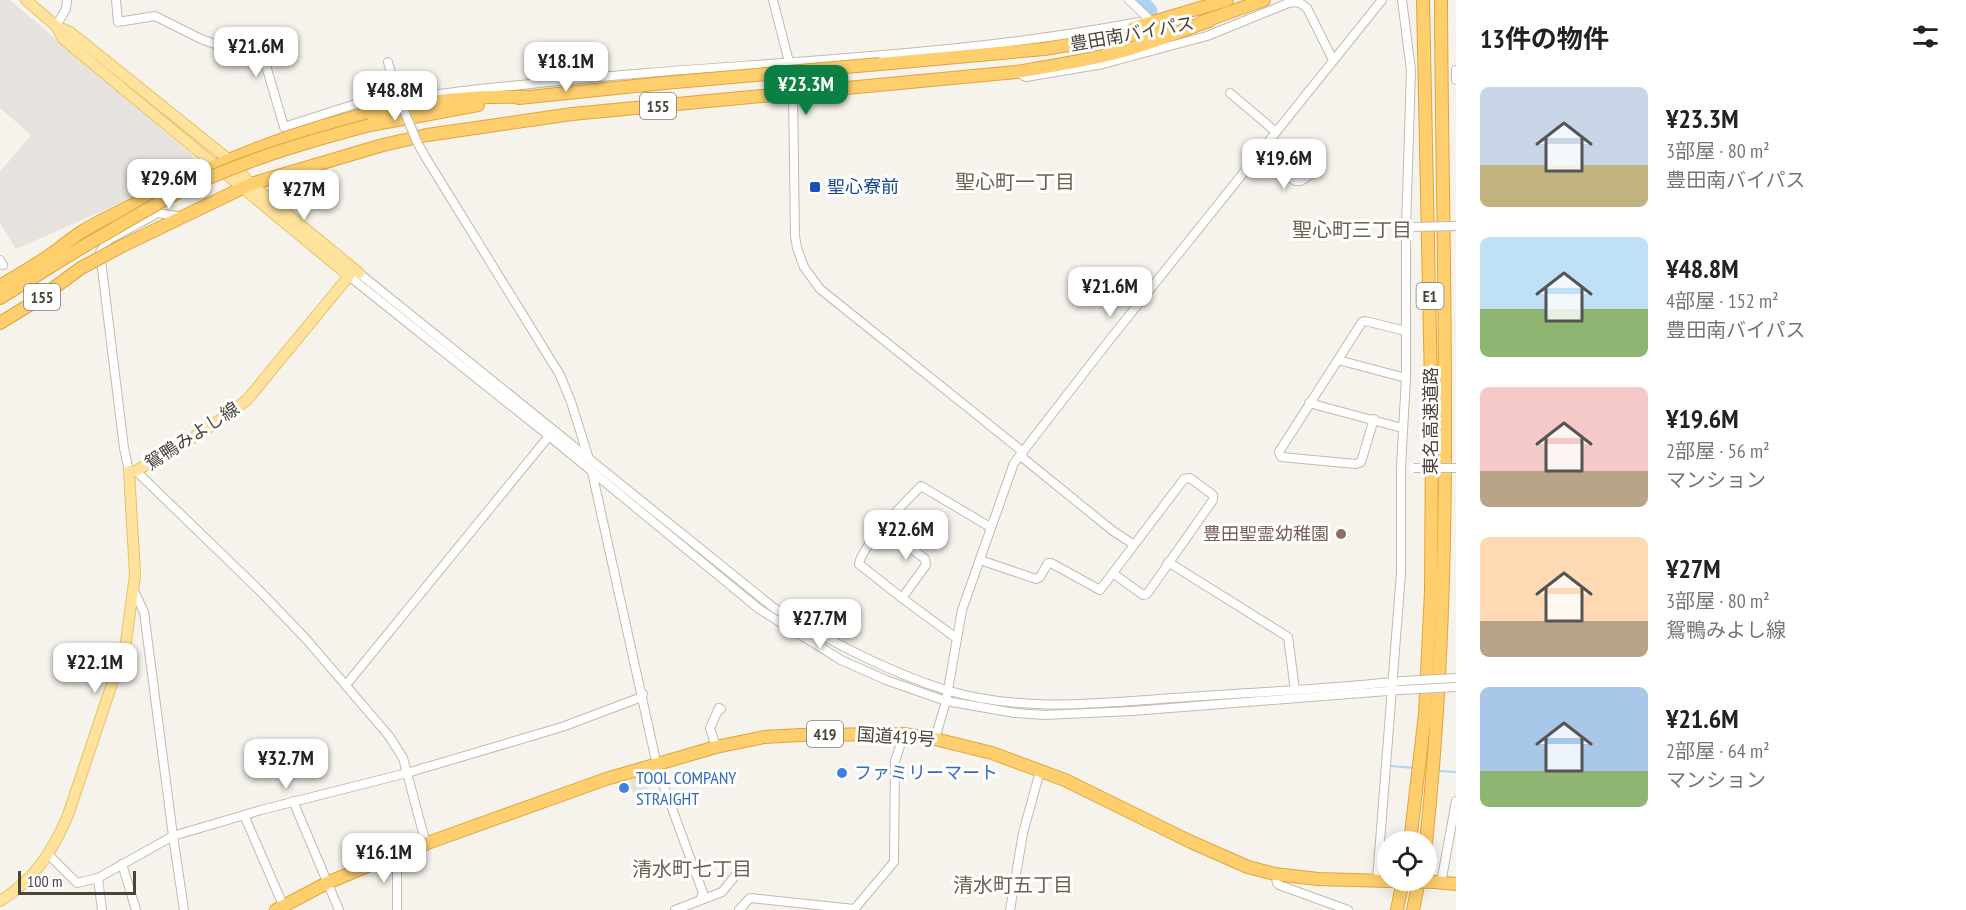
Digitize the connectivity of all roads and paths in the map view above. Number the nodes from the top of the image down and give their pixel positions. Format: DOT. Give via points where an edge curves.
graph roads {
  1 [pos="26,0"];
  2 [pos="67,0"];
  3 [pos="116,0"];
  4 [pos="773,0"];
  5 [pos="1129,0"];
  6 [pos="1207,0"];
  7 [pos="1227,0"];
  8 [pos="1264,0"];
  9 [pos="1382,0"];
  10 [pos="1402,0"];
  11 [pos="1423,0"];
  12 [pos="1441,0"];
  13 [pos="1150,20"];
  14 [pos="1209,21"];
  15 [pos="56,26"];
  16 [pos="996,52"];
  17 [pos="1333,60"];
  18 [pos="388,62"];
  19 [pos="789,62"];
  20 [pos="1456,70"];
  21 [pos="1016,72"];
  22 [pos="1456,80"];
  23 [pos="396,92"];
  24 [pos="793,92"];
  25 [pos="1230,93"];
  26 [pos="525,97"];
  27 [pos="340,120"];
  28 [pos="1276,132"];
  29 [pos="1259,154"];
  30 [pos="228,159"];
  31 [pos="214,165"];
  32 [pos="1315,171"];
  33 [pos="246,186"];
  34 [pos="166,188"];
  35 [pos="182,217"];
  36 [pos="148,218"];
  37 [pos="1456,226"];
  38 [pos="1410,227"];
  39 [pos="354,274"];
  40 [pos="0,286"];
  41 [pos="0,298"];
  42 [pos="0,323"];
  43 [pos="1406,331"];
  44 [pos="1338,360"];
  45 [pos="1406,378"];
  46 [pos="1309,403"];
  47 [pos="1374,419"];
  48 [pos="1402,428"];
  49 [pos="549,436"];
  50 [pos="1022,451"];
  51 [pos="588,456"];
  52 [pos="1401,467"];
  53 [pos="1456,468"];
  54 [pos="133,471"];
  55 [pos="593,474"];
  56 [pos="884,527"];
  57 [pos="990,527"];
  58 [pos="1133,544"];
  59 [pos="980,560"];
  60 [pos="1168,562"];
  61 [pos="1114,574"];
  62 [pos="134,591"];
  63 [pos="902,598"];
  64 [pos="956,638"];
  65 [pos="1456,678"];
  66 [pos="346,685"];
  67 [pos="1396,686"];
  68 [pos="1456,687"];
  69 [pos="947,690"];
  70 [pos="1295,690"];
  71 [pos="643,694"];
  72 [pos="946,701"];
  73 [pos="721,709"];
  74 [pos="904,734"];
  75 [pos="935,739"];
  76 [pos="716,747"];
  77 [pos="657,764"];
  78 [pos="1040,771"];
  79 [pos="407,773"];
  80 [pos="293,801"];
  81 [pos="1456,801"];
  82 [pos="244,816"];
  83 [pos="1386,831"];
  84 [pos="1411,831"];
  85 [pos="1427,831"];
  86 [pos="172,836"];
  87 [pos="426,844"];
  88 [pos="49,855"];
  89 [pos="394,855"];
  90 [pos="122,864"];
  91 [pos="744,865"];
  92 [pos="1275,874"];
  93 [pos="98,878"];
  94 [pos="1377,880"];
  95 [pos="327,883"];
  96 [pos="1438,883"];
  97 [pos="1456,884"];
  98 [pos="1400,891"];
  99 [pos="1417,891"];
  100 [pos="700,900"];
  101 [pos="0,901"];
  102 [pos="280,908"];
  103 [pos="832,909"];
  104 [pos="102,910"];
  105 [pos="136,910"];
  106 [pos="184,910"];
  107 [pos="339,910"];
  108 [pos="397,910"];
  109 [pos="675,910"];
  110 [pos="739,910"];
  111 [pos="1010,910"];
  112 [pos="1347,910"];
  113 [pos="1397,910"];
  114 [pos="1413,910"];
  1 -- 15 [label="main road"];
  2 -- 15 [label="street"];
  3 -- 23 [label="street" via="118,22 155,16 201,39 262,61 284,127"];
  4 -- 19 [label="street"];
  5 -- 13 [label="street"];
  6 -- 13 [label="street"];
  7 -- 16 [label="highway, 豊田南バイパス / 155" via="1117,32"];
  8 -- 14 [label="highway, 豊田南バイパス / 155"];
  9 -- 17 [label="street"];
  10 -- 38 [label="street" via="1411,70"];
  11 -- 84 [label="highway, 東名高速道路 / E1" via="1431,591 1425,714"];
  12 -- 85 [label="highway, 東名高速道路 / E1" via="1450,432 1448,592 1437,761"];
  13 -- 19 [label="street" via="1033,40"];
  14 -- 16 [label="highway, 豊田南バイパス / 155" via="1044,49"];
  14 -- 21 [label="highway, 155" via="1141,46"];
  15 -- 30 [label="main road" via="69,32"];
  15 -- 31 [label="main road" via="63,39"];
  16 -- 26 [label="highway, 豊田南バイパス / 155, bridge"];
  17 -- 21 [label="street" via="1307,8 1291,2 1207,36 1102,64 1026,77"];
  17 -- 28 [label="street"];
  18 -- 23 [label="street"];
  19 -- 24 [label="street"];
  19 -- 27 [label="street" via="429,95"];
  20 -- 22 [label="street"];
  21 -- 24 [label="highway, 155"];
  23 -- 51 [label="street, bridge" via="426,158 560,375"];
  24 -- 33 [label="highway, 155" via="572,114 427,135"];
  24 -- 50 [label="street" via="795,236 808,274 853,317"];
  25 -- 28 [label="street"];
  26 -- 27 [label="highway, 155" via="426,103"];
  26 -- 41 [label="highway, 豊田南バイパス / 155, bridge" via="370,125 249,162 173,195"];
  27 -- 30 [label="highway, 155"];
  28 -- 29 [label="street"];
  29 -- 32 [label="street" via="1295,181"];
  29 -- 50 [label="street"];
  30 -- 31 [label="highway, 155"];
  30 -- 33 [label="main road"];
  31 -- 33 [label="main road"];
  31 -- 34 [label="highway, 155"];
  33 -- 35 [label="highway, 155"];
  33 -- 39 [label="main road"];
  34 -- 36 [label="street"];
  34 -- 40 [label="highway, 155" via="83,231"];
  35 -- 36 [label="street" via="158,213"];
  35 -- 42 [label="highway, 155, bridge" via="81,268"];
  36 -- 54 [label="street" via="108,240 100,252 124,448"];
  37 -- 38 [label="street, bridge"];
  38 -- 43 [label="street"];
  39 -- 49 [label="street"];
  39 -- 51 [label="street"];
  39 -- 54 [label="main road, 鴛鴨みよし線" via="247,400 207,429"];
  43 -- 44 [label="street" via="1362,322"];
  43 -- 45 [label="street"];
  44 -- 45 [label="street"];
  44 -- 46 [label="street"];
  45 -- 48 [label="street"];
  46 -- 47 [label="street"];
  46 -- 47 [label="street" via="1279,452 1281,457 1361,462"];
  47 -- 48 [label="street"];
  48 -- 52 [label="street"];
  49 -- 55 [label="street"];
  49 -- 66 [label="street"];
  50 -- 57 [label="street"];
  50 -- 58 [label="street" via="1023,458"];
  51 -- 55 [label="street"];
  51 -- 69 [label="street" via="774,608 877,664"];
  52 -- 53 [label="street, bridge"];
  52 -- 67 [label="street"];
  54 -- 62 [label="main road, 鴛鴨みよし線"];
  54 -- 66 [label="street" via="259,590"];
  55 -- 71 [label="street"];
  55 -- 72 [label="street" via="759,609 805,639 886,680"];
  56 -- 57 [label="street" via="921,486"];
  56 -- 63 [label="street" via="926,562"];
  56 -- 63 [label="street" via="859,564"];
  57 -- 59 [label="street"];
  58 -- 60 [label="street" via="1184,479 1190,478 1213,495 1214,500"];
  58 -- 61 [label="street"];
  59 -- 61 [label="street" via="1036,579 1051,563 1100,590"];
  59 -- 64 [label="street"];
  60 -- 61 [label="street" via="1145,595"];
  60 -- 70 [label="street" via="1288,637"];
  62 -- 86 [label="street" via="144,612"];
  62 -- 88 [label="main road, 鴛鴨みよし線" via="126,642 106,706 68,815"];
  63 -- 64 [label="street"];
  64 -- 69 [label="street"];
  65 -- 67 [label="street, bridge"];
  66 -- 79 [label="street" via="397,748"];
  67 -- 68 [label="street, bridge"];
  67 -- 70 [label="street"];
  67 -- 72 [label="street" via="1092,714 1015,713"];
  67 -- 83 [label="street"];
  69 -- 70 [label="street" via="1048,704 1102,704"];
  69 -- 72 [label="street"];
  71 -- 77 [label="street"];
  71 -- 79 [label="street" via="562,727"];
  72 -- 75 [label="street"];
  73 -- 76 [label="street" via="710,725"];
  74 -- 75 [label="highway, 国道419号 / 419"];
  74 -- 76 [label="highway, 国道419号 / 419" via="773,736"];
  74 -- 103 [label="street" via="895,761 894,862 854,909"];
  75 -- 78 [label="highway, 国道419号 / 419" via="992,753"];
  76 -- 77 [label="highway, 国道419号 / 419"];
  77 -- 87 [label="highway, 国道419号 / 419" via="555,796"];
  77 -- 100 [label="street" via="703,893"];
  78 -- 92 [label="highway, 国道419号 / 419" via="1225,858"];
  78 -- 111 [label="street" via="1023,833"];
  79 -- 80 [label="street"];
  79 -- 87 [label="street"];
  80 -- 82 [label="street"];
  80 -- 95 [label="street"];
  81 -- 96 [label="street"];
  82 -- 86 [label="street"];
  82 -- 102 [label="street"];
  86 -- 90 [label="street"];
  86 -- 106 [label="street"];
  87 -- 89 [label="highway, 国道419号 / 419"];
  88 -- 93 [label="street" via="77,883"];
  88 -- 101 [label="main road, 鴛鴨みよし線" via="21,887"];
  89 -- 95 [label="highway, 国道419号 / 419"];
  89 -- 108 [label="street"];
  90 -- 93 [label="street"];
  90 -- 105 [label="street"];
  91 -- 100 [label="street" via="722,892"];
  92 -- 94 [label="highway, 国道419号 / 419"];
  92 -- 112 [label="street" via="1279,885"];
  93 -- 104 [label="street"];
  95 -- 102 [label="highway, 国道419号 / 419"];
  95 -- 107 [label="street"];
  96 -- 97 [label="highway, 国道419号 / 419"];
  98 -- 113 [label="highway"];
  99 -- 114 [label="highway"];
  100 -- 109 [label="street"];
  103 -- 110 [label="street" via="750,898"];
}
